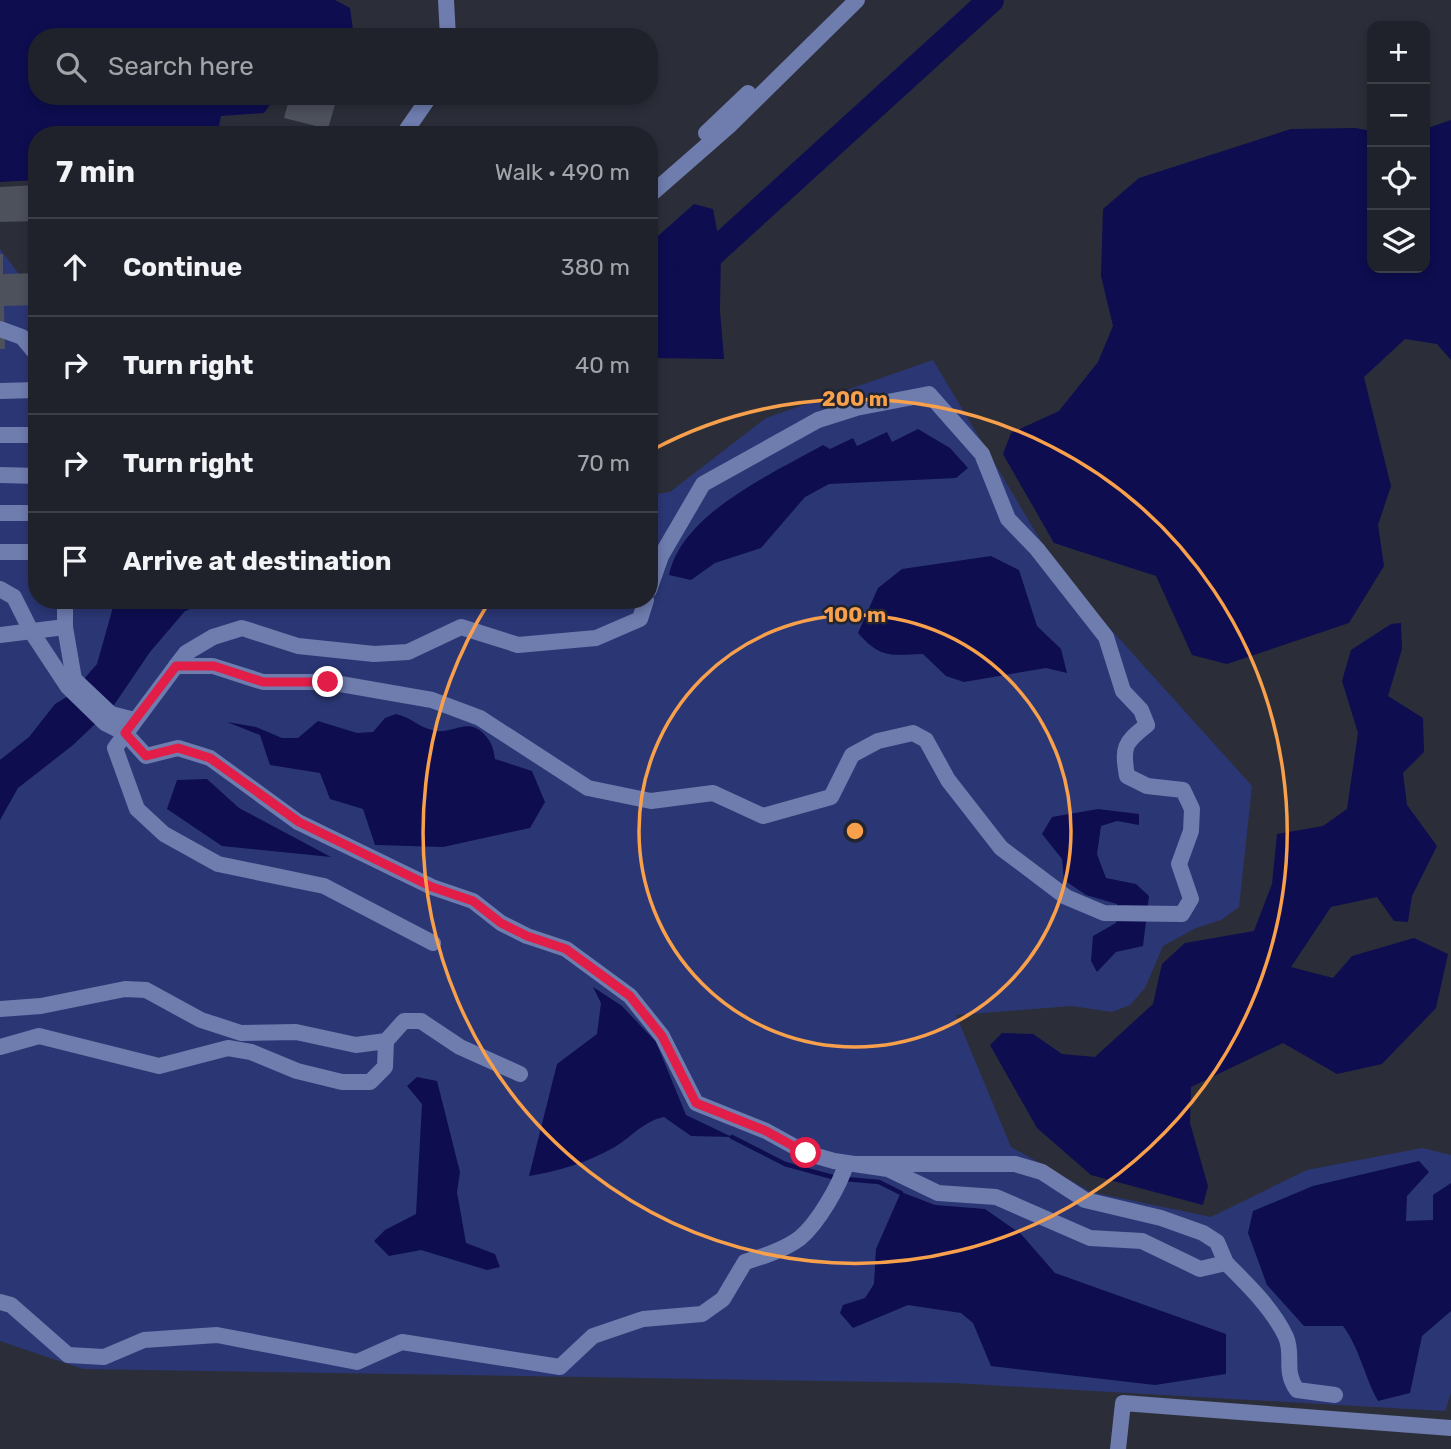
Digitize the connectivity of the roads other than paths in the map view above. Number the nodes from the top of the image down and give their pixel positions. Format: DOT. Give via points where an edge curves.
graph roads {
  1 [pos="446,0"];
  2 [pos="841,0"];
  3 [pos="857,0"];
  4 [pos="448,28"];
  5 [pos="424,105"];
  6 [pos="409,126"];
  7 [pos="658,174"];
  8 [pos="658,188"];
  9 [pos="0,329"];
  10 [pos="28,344"];
  11 [pos="28,390"];
  12 [pos="0,391"];
  13 [pos="0,435"];
  14 [pos="28,435"];
  15 [pos="0,475"];
  16 [pos="28,476"];
  17 [pos="0,513"];
  18 [pos="28,513"];
  19 [pos="0,552"];
  20 [pos="28,552"];
  21 [pos="658,564"];
  22 [pos="0,589"];
  23 [pos="65,609"];
  24 [pos="643,609"];
  25 [pos="65,627"];
  26 [pos="31,631"];
  27 [pos="0,635"];
  28 [pos="176,666"];
  29 [pos="71,683"];
  30 [pos="108,718"];
  31 [pos="135,720"];
  32 [pos="125,733"];
  33 [pos="433,943"];
  34 [pos="0,1009"];
  35 [pos="386,1041"];
  36 [pos="0,1047"];
  37 [pos="520,1074"];
  38 [pos="846,1164"];
  39 [pos="1226,1263"];
  40 [pos="0,1302"];
  41 [pos="1335,1395"];
  42 [pos="1451,1428"];
  43 [pos="1118,1449"];
  1 -- 4 [label="street"];
  2 -- 7 [label="street" via="687,152"];
  3 -- 8 [label="street" via="729,126"];
  5 -- 6 [label="street"];
  9 -- 10 [label="street"];
  11 -- 12 [label="street"];
  13 -- 14 [label="street"];
  15 -- 16 [label="street"];
  17 -- 18 [label="street"];
  19 -- 20 [label="street"];
  21 -- 28 [label="street" via="703,484 818,420 929,394 982,454 1008,519 1106,637 1123,691 1141,710 1147,725 1128,740 1123,754 1127,776 1147,786 1183,790 1192,808 1191,831 1179,864 1191,899 1182,914 1104,913 1066,897 1001,848 948,780 926,740 913,733 878,741 852,755 831,797 763,816 713,793 651,801 588,788 480,718 432,700 328,682 263,682 214,666"];
  22 -- 26 [label="street" via="14,597"];
  23 -- 25 [label="street"];
  24 -- 28 [label="street" via="640,619 596,638 518,645 461,626 408,652 373,654 299,646 242,628 186,653"];
  25 -- 26 [label="street"];
  25 -- 29 [label="street"];
  26 -- 27 [label="street"];
  26 -- 29 [label="street"];
  28 -- 31 [label="street"];
  29 -- 30 [label="street"];
  30 -- 31 [label="street"];
  30 -- 32 [label="street"];
  31 -- 32 [label="street"];
  32 -- 33 [label="street" via="115,748 137,808 163,834 218,864 324,886"];
  32 -- 38 [label="street" via="146,756 178,748 210,758 299,822 432,887 473,901 527,936 566,949 630,996 662,1036 696,1103 806,1153"];
  34 -- 35 [label="street" via="41,1006 125,989 146,990 201,1020 241,1033 296,1032 356,1045"];
  35 -- 36 [label="street" via="385,1067 370,1082 297,1071 228,1048 159,1066 38,1036"];
  35 -- 37 [label="street" via="404,1021 421,1021 460,1047"];
  38 -- 39 [label="street" via="888,1169 938,1193 996,1197 1090,1238 1142,1241 1199,1269"];
  38 -- 39 [label="street" via="1015,1164 1042,1172 1085,1200 1203,1233 1217,1242"];
  38 -- 40 [label="street" via="841,1182 801,1237 776,1252 745,1262 723,1299 702,1314 643,1319 593,1336 560,1367 402,1342 357,1363 217,1335 144,1340 104,1357 68,1355 11,1305"];
  39 -- 41 [label="street" via="1254,1290 1287,1338 1288,1378 1297,1390"];
  42 -- 43 [label="street" via="1123,1403"];
}
